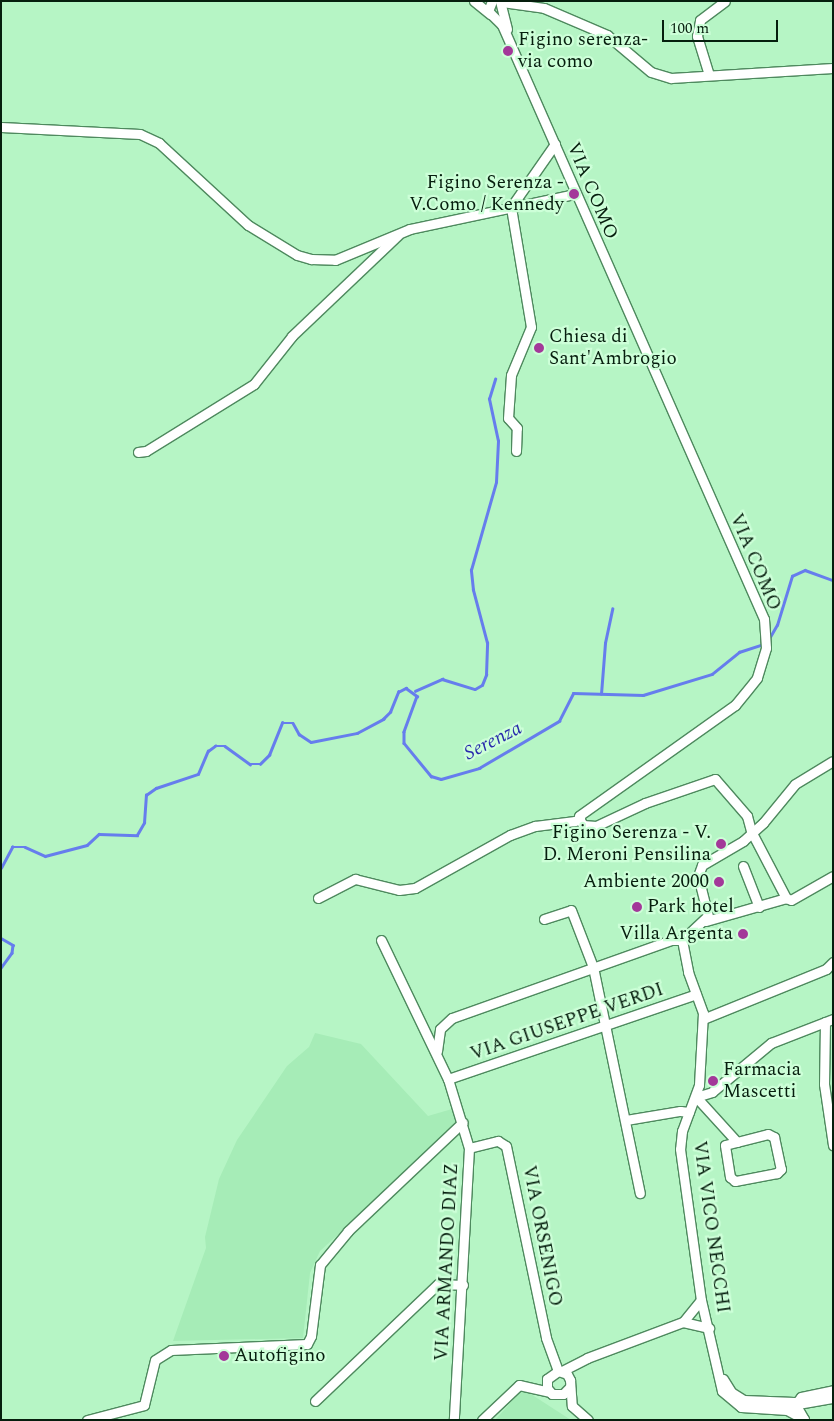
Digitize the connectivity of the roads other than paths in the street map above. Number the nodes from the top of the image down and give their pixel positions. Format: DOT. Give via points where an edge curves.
graph roads {
  1 [pos="474,1"];
  2 [pos="726,1"];
  3 [pos="505,5"];
  4 [pos="490,7"];
  5 [pos="509,42"];
  6 [pos="833,68"];
  7 [pos="709,76"];
  8 [pos="1,127"];
  9 [pos="555,144"];
  10 [pos="562,162"];
  11 [pos="542,163"];
  12 [pos="574,194"];
  13 [pos="511,207"];
  14 [pos="401,233"];
  15 [pos="516,451"];
  16 [pos="138,452"];
  17 [pos="833,761"];
  18 [pos="580,818"];
  19 [pos="751,831"];
  20 [pos="743,866"];
  21 [pos="833,876"];
  22 [pos="318,898"];
  23 [pos="786,898"];
  24 [pos="759,907"];
  25 [pos="544,919"];
  26 [pos="706,921"];
  27 [pos="382,940"];
  28 [pos="682,940"];
  29 [pos="833,962"];
  30 [pos="593,967"];
  31 [pos="696,994"];
  32 [pos="452,1018"];
  33 [pos="703,1019"];
  34 [pos="829,1020"];
  35 [pos="606,1026"];
  36 [pos="425,1029"];
  37 [pos="438,1059"];
  38 [pos="448,1079"];
  39 [pos="696,1097"];
  40 [pos="689,1112"];
  41 [pos="626,1120"];
  42 [pos="463,1122"];
  43 [pos="737,1142"];
  44 [pos="833,1145"];
  45 [pos="469,1148"];
  46 [pos="640,1193"];
  47 [pos="463,1285"];
  48 [pos="701,1300"];
  49 [pos="683,1322"];
  50 [pos="708,1328"];
  51 [pos="551,1354"];
  52 [pos="720,1375"];
  53 [pos="548,1377"];
  54 [pos="565,1377"];
  55 [pos="518,1385"];
  56 [pos="833,1390"];
  57 [pos="554,1393"];
  58 [pos="833,1398"];
  59 [pos="315,1402"];
  60 [pos="795,1404"];
  61 [pos="572,1406"];
  62 [pos="765,1409"];
  63 [pos="802,1418"];
  64 [pos="455,1419"];
  65 [pos="87,1420"];
  66 [pos="482,1420"];
  67 [pos="588,1420"];
  1 -- 4 [label="street, VIA COMO"];
  2 -- 7 [label="street" via="700,20 698,36"];
  3 -- 4 [label="street"];
  3 -- 5 [label="street, VIA COMO"];
  3 -- 7 [label="street" via="544,8 607,35 651,72 671,78"];
  4 -- 5 [label="street, VIA COMO"];
  5 -- 9 [label="street, VIA COMO"];
  6 -- 7 [label="street"];
  8 -- 14 [label="street" via="117,130 159,142 248,225 297,255 335,260"];
  9 -- 10 [label="street, VIA COMO"];
  9 -- 11 [label="street"];
  10 -- 11 [label="street"];
  10 -- 12 [label="street, VIA COMO"];
  11 -- 13 [label="street"];
  12 -- 13 [label="street"];
  12 -- 18 [label="street, VIA COMO" via="764,619 766,648 757,678 735,705"];
  13 -- 14 [label="street"];
  13 -- 15 [label="street" via="531,327 511,375 508,418 516,428"];
  14 -- 16 [label="street" via="292,336 254,384 146,451"];
  17 -- 19 [label="street" via="795,784 762,823"];
  18 -- 19 [label="street" via="583,825 596,826 645,803 715,779 747,816"];
  18 -- 22 [label="street" via="535,826 510,835 415,888 399,890 355,879"];
  19 -- 23 [label="street"];
  19 -- 26 [label="street" via="743,841 704,862 700,869 698,876 708,911"];
  20 -- 24 [label="street"];
  21 -- 23 [label="street" via="791,900"];
  23 -- 24 [label="street"];
  24 -- 26 [label="street"];
  25 -- 30 [label="street" via="571,910"];
  26 -- 28 [label="street"];
  27 -- 36 [label="street, VIA ARMANDO DIAZ"];
  28 -- 30 [label="street" via="671,940"];
  28 -- 31 [label="street, VIA VICO NECCHI" via="681,947"];
  29 -- 33 [label="street" via="826,969"];
  30 -- 32 [label="street"];
  30 -- 35 [label="street"];
  31 -- 33 [label="street, VIA VICO NECCHI"];
  31 -- 35 [label="street, VIA GIUSEPPE VERDI"];
  32 -- 36 [label="street"];
  32 -- 37 [label="street" via="440,1029"];
  33 -- 39 [label="street, VIA VICO NECCHI"];
  34 -- 39 [label="street" via="771,1043 712,1092"];
  34 -- 44 [label="street" via="824,1084"];
  35 -- 38 [label="street, VIA GIUSEPPE VERDI"];
  35 -- 41 [label="street"];
  36 -- 37 [label="street, VIA ARMANDO DIAZ"];
  37 -- 38 [label="street, VIA ARMANDO DIAZ"];
  38 -- 42 [label="street, VIA ARMANDO DIAZ"];
  39 -- 40 [label="street, VIA VICO NECCHI"];
  39 -- 43 [label="street"];
  40 -- 41 [label="street"];
  40 -- 48 [label="street, VIA VICO NECCHI" via="680,1149"];
  41 -- 46 [label="street"];
  42 -- 45 [label="street, VIA ARMANDO DIAZ"];
  42 -- 65 [label="street" via="348,1231 320,1265 311,1336 307,1344 171,1350 155,1360 144,1405"];
  43 -- 43 [label="street" via="768,1134 774,1137 781,1169 777,1173 735,1181 730,1177 724,1153 725,1145"];
  45 -- 47 [label="street, VIA ARMANDO DIAZ"];
  45 -- 51 [label="street, VIA ORSENIGO" via="498,1141 506,1146"];
  47 -- 59 [label="street" via="438,1284"];
  47 -- 64 [label="street, VIA ARMANDO DIAZ"];
  48 -- 49 [label="street"];
  48 -- 50 [label="street, VIA VICO NECCHI"];
  49 -- 50 [label="street"];
  49 -- 54 [label="street" via="587,1358"];
  50 -- 52 [label="street, VIA VICO NECCHI"];
  51 -- 53 [label="street"];
  51 -- 54 [label="street, VIA ORSENIGO"];
  52 -- 60 [label="street, VIA VICO NECCHI" via="731,1392 744,1400"];
  52 -- 62 [label="street, VIA VICO NECCHI" via="722,1391 730,1400 749,1409"];
  53 -- 54 [label="street"];
  53 -- 55 [label="street"];
  53 -- 57 [label="street"];
  54 -- 57 [label="street"];
  54 -- 61 [label="street, VIA ORSENIGO"];
  55 -- 57 [label="street"];
  55 -- 66 [label="street"];
  56 -- 60 [label="street" via="801,1397"];
  57 -- 61 [label="street"];
  58 -- 60 [label="street"];
  60 -- 62 [label="street, VIA VICO NECCHI"];
  60 -- 63 [label="street, VIA VICO NECCHI"];
  61 -- 67 [label="street"];
  62 -- 63 [label="street, VIA VICO NECCHI" via="787,1410"];
}
